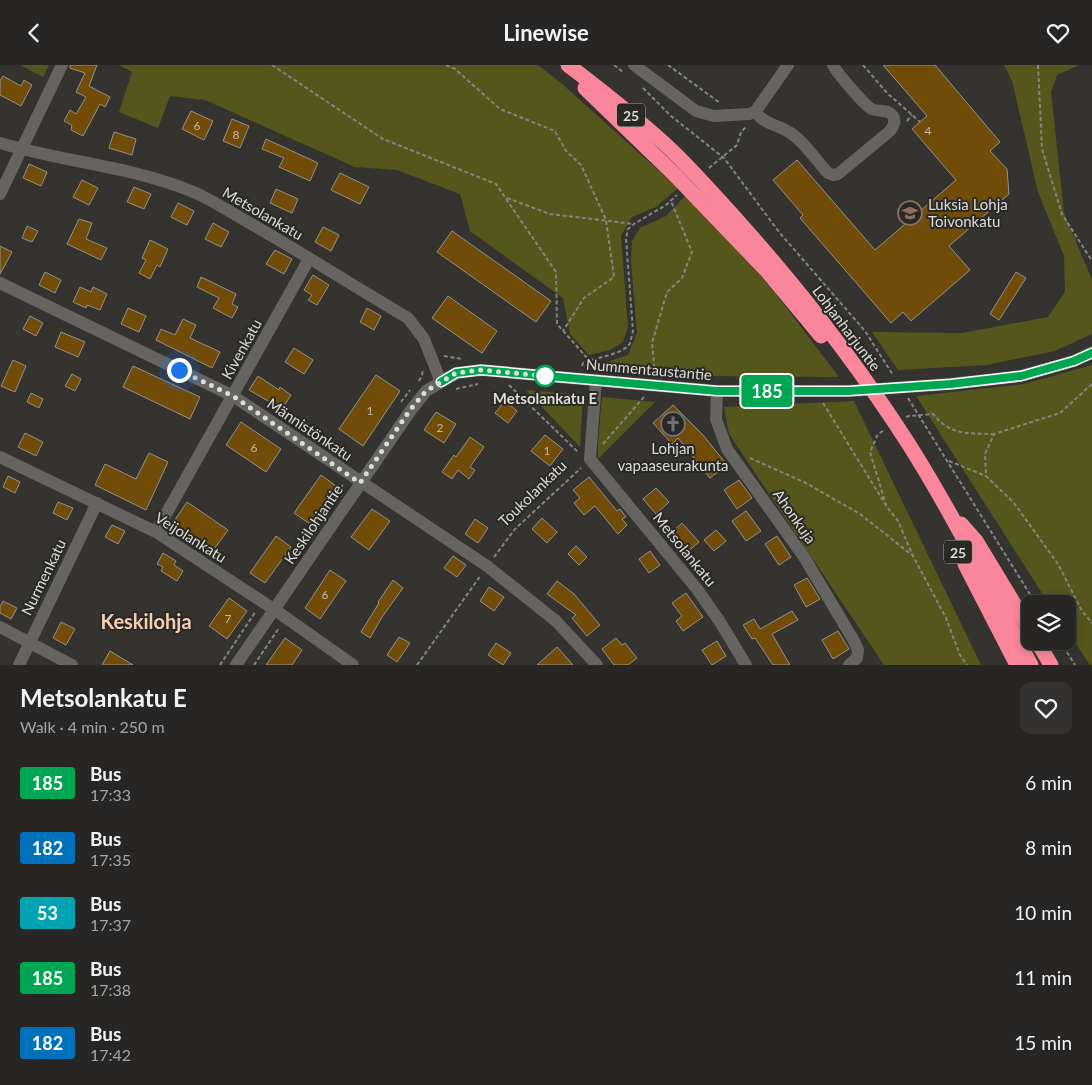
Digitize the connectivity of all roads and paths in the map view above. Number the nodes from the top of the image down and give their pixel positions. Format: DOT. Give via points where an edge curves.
graph roads {
  1 [pos="62,65"];
  2 [pos="272,65"];
  3 [pos="446,65"];
  4 [pos="567,65"];
  5 [pos="614,65"];
  6 [pos="668,65"];
  7 [pos="788,65"];
  8 [pos="833,65"];
  9 [pos="863,65"];
  10 [pos="1038,66"];
  11 [pos="631,70"];
  12 [pos="641,86"];
  13 [pos="726,106"];
  14 [pos="752,113"];
  15 [pos="920,122"];
  16 [pos="0,143"];
  17 [pos="20,149"];
  18 [pos="724,158"];
  19 [pos="707,170"];
  20 [pos="683,190"];
  21 [pos="0,194"];
  22 [pos="506,198"];
  23 [pos="671,201"];
  24 [pos="606,220"];
  25 [pos="634,223"];
  26 [pos="309,259"];
  27 [pos="1092,261"];
  28 [pos="0,283"];
  29 [pos="563,331"];
  30 [pos="865,331"];
  31 [pos="1092,353"];
  32 [pos="589,360"];
  33 [pos="582,369"];
  34 [pos="655,376"];
  35 [pos="596,380"];
  36 [pos="441,382"];
  37 [pos="506,382"];
  38 [pos="1092,384"];
  39 [pos="717,391"];
  40 [pos="815,391"];
  41 [pos="233,396"];
  42 [pos="645,396"];
  43 [pos="932,434"];
  44 [pos="902,442"];
  45 [pos="727,449"];
  46 [pos="0,457"];
  47 [pos="589,460"];
  48 [pos="947,460"];
  49 [pos="986,476"];
  50 [pos="355,479"];
  51 [pos="97,503"];
  52 [pos="943,504"];
  53 [pos="156,532"];
  54 [pos="913,556"];
  55 [pos="288,565"];
  56 [pos="487,566"];
  57 [pos="1030,595"];
  58 [pos="262,602"];
  59 [pos="275,610"];
  60 [pos="1021,615"];
  61 [pos="1092,623"];
  62 [pos="0,627"];
  63 [pos="30,642"];
  64 [pos="1042,650"];
  65 [pos="1066,650"];
  66 [pos="853,661"];
  67 [pos="19,665"];
  68 [pos="72,665"];
  69 [pos="220,665"];
  70 [pos="236,665"];
  71 [pos="353,665"];
  72 [pos="418,665"];
  73 [pos="596,665"];
  74 [pos="746,665"];
  75 [pos="967,665"];
  76 [pos="1017,665"];
  77 [pos="1031,665"];
  78 [pos="1051,665"];
  79 [pos="1075,665"];
  1 -- 17 [label="street"];
  2 -- 22 [label="path" via="383,139 496,184"];
  3 -- 24 [label="path" via="455,69 500,109 555,131 566,151 581,165"];
  4 -- 44 [label="highway, Lohjanharjuntie / 25" via="665,144 780,268"];
  5 -- 11 [label="path"];
  6 -- 13 [label="path"];
  7 -- 14 [label="street"];
  8 -- 14 [label="street" via="867,107 885,111 894,120 890,131 838,174 828,173 790,133"];
  9 -- 15 [label="path" via="887,93"];
  10 -- 27 [label="path" via="1042,149 1062,214"];
  11 -- 14 [label="street" via="696,111 714,116"];
  12 -- 18 [label="path" via="671,116"];
  14 -- 18 [label="path" via="737,145"];
  16 -- 17 [label="street, Metsolankatu"];
  17 -- 21 [label="street"];
  17 -- 26 [label="street, Metsolankatu" via="154,178 193,191"];
  18 -- 19 [label="path"];
  18 -- 30 [label="path" via="778,232"];
  20 -- 23 [label="path"];
  22 -- 24 [label="path" via="550,214"];
  22 -- 29 [label="path" via="556,272 557,324"];
  23 -- 25 [label="path"];
  23 -- 34 [label="path" via="692,252 682,278 667,292 652,343"];
  24 -- 25 [label="path"];
  24 -- 29 [label="path" via="614,277 584,298"];
  25 -- 32 [label="path" via="628,229 626,239 633,331 629,344 622,351"];
  26 -- 36 [label="street, Metsolankatu" via="408,318 424,339"];
  26 -- 41 [label="street, Kivenkatu"];
  28 -- 41 [label="street, Männistönkatu"];
  29 -- 32 [label="path"];
  31 -- 40 [label="street, Nummentaustantie" via="1021,376 951,384"];
  32 -- 33 [label="path" via="583,363"];
  35 -- 36 [label="street, Nummentaustantie" via="481,370 456,373"];
  35 -- 39 [label="street, Nummentaustantie"];
  35 -- 47 [label="street"];
  36 -- 50 [label="street, Keskilohjantie" via="426,391"];
  37 -- 47 [label="path"];
  38 -- 49 [label="path" via="1060,413 994,434 985,454"];
  39 -- 40 [label="street, Nummentaustantie"];
  39 -- 45 [label="street, Ahonkuja" via="716,419"];
  40 -- 54 [label="path" via="898,521"];
  41 -- 50 [label="street, Männistönkatu"];
  41 -- 53 [label="street, Kivenkatu"];
  42 -- 47 [label="path, Toukolankatu"];
  43 -- 48 [label="path"];
  44 -- 52 [label="highway, Lohjanharjuntie / 25"];
  44 -- 76 [label="highway, Lohjanharjuntie / 25"];
  45 -- 54 [label="path" via="806,483 860,514"];
  45 -- 66 [label="street, Ahonkuja" via="804,557 854,641 858,651"];
  46 -- 51 [label="street, Veijolankatu"];
  47 -- 56 [label="path, Toukolankatu" via="515,529"];
  47 -- 74 [label="street, Metsolankatu" via="697,589"];
  48 -- 49 [label="path"];
  48 -- 57 [label="path"];
  49 -- 61 [label="path" via="1020,511 1058,564 1082,611"];
  50 -- 55 [label="path"];
  50 -- 56 [label="street, Männistönkatu"];
  50 -- 59 [label="street, Keskilohjantie"];
  51 -- 53 [label="street, Veijolankatu"];
  51 -- 63 [label="street, Nurmenkatu"];
  52 -- 60 [label="highway" via="976,541"];
  52 -- 77 [label="highway, Lohjanharjuntie / 25"];
  53 -- 58 [label="street, Veijolankatu"];
  54 -- 75 [label="path"];
  56 -- 72 [label="path, Toukolankatu"];
  56 -- 73 [label="street, Männistönkatu" via="556,621"];
  58 -- 59 [label="street, Veijolankatu"];
  58 -- 69 [label="path"];
  59 -- 70 [label="street, Keskilohjantie"];
  59 -- 71 [label="street, Veijolankatu"];
  62 -- 63 [label="street"];
  63 -- 67 [label="street, Nurmenkatu"];
  63 -- 68 [label="street"];
  64 -- 78 [label="highway"];
  65 -- 79 [label="path"];
}
